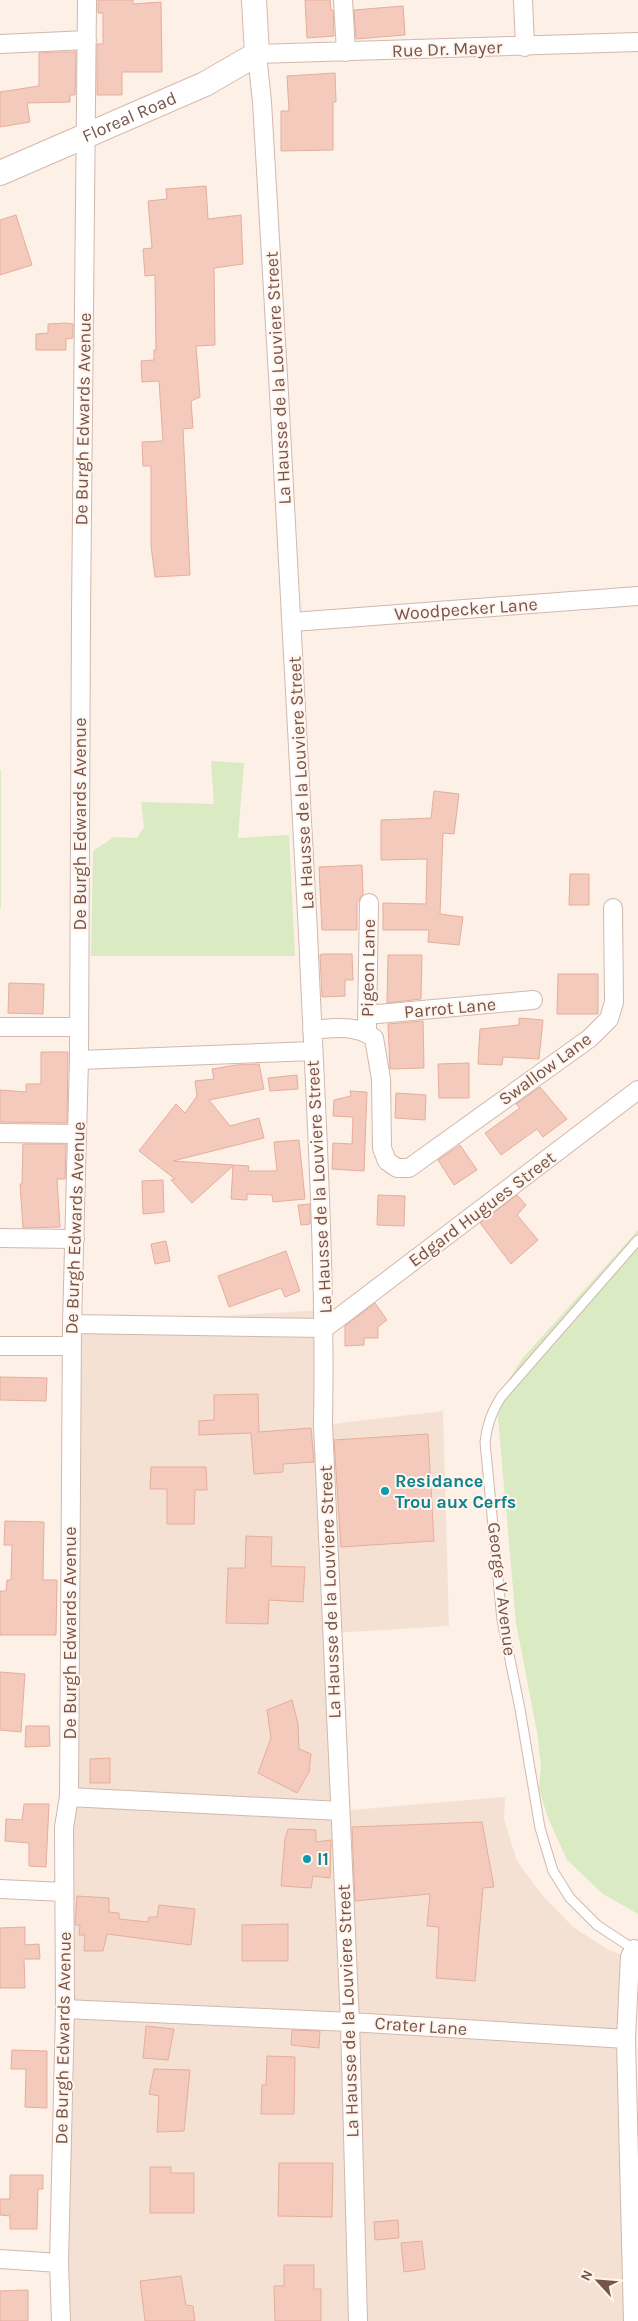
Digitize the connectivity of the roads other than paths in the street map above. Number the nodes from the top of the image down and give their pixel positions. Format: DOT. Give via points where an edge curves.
graph roads {
  1 [pos="87,0"];
  2 [pos="254,0"];
  3 [pos="343,0"];
  4 [pos="524,0"];
  5 [pos="87,40"];
  6 [pos="638,42"];
  7 [pos="0,44"];
  8 [pos="525,47"];
  9 [pos="346,52"];
  10 [pos="257,54"];
  11 [pos="86,135"];
  12 [pos="0,173"];
  13 [pos="638,596"];
  14 [pos="293,622"];
  15 [pos="368,903"];
  16 [pos="613,908"];
  17 [pos="532,1000"];
  18 [pos="367,1015"];
  19 [pos="0,1026"];
  20 [pos="79,1027"];
  21 [pos="312,1030"];
  22 [pos="370,1035"];
  23 [pos="313,1051"];
  24 [pos="79,1060"];
  25 [pos="638,1090"];
  26 [pos="0,1132"];
  27 [pos="77,1134"];
  28 [pos="387,1160"];
  29 [pos="0,1238"];
  30 [pos="74,1239"];
  31 [pos="638,1240"];
  32 [pos="72,1324"];
  33 [pos="325,1328"];
  34 [pos="0,1346"];
  35 [pos="71,1346"];
  36 [pos="69,1797"];
  37 [pos="340,1811"];
  38 [pos="0,1889"];
  39 [pos="64,1892"];
  40 [pos="636,1950"];
  41 [pos="65,2009"];
  42 [pos="350,2022"];
  43 [pos="626,2039"];
  44 [pos="0,2259"];
  45 [pos="59,2262"];
  46 [pos="62,2321"];
  47 [pos="358,2321"];
  48 [pos="633,2321"];
  1 -- 5 [label="street, De Burgh Edwards Avenue"];
  2 -- 10 [label="main road"];
  3 -- 9 [label="street"];
  4 -- 8 [label="street"];
  5 -- 7 [label="street"];
  5 -- 11 [label="street, De Burgh Edwards Avenue"];
  6 -- 8 [label="street, Rue Dr. Mayer"];
  8 -- 9 [label="street, Rue Dr. Mayer"];
  9 -- 10 [label="street, Rue Dr. Mayer"];
  10 -- 11 [label="main road, Floreal Road" via="205,84"];
  10 -- 14 [label="street, La Hausse de la Louviere Street"];
  11 -- 12 [label="main road, Floreal Road"];
  11 -- 20 [label="street, De Burgh Edwards Avenue"];
  13 -- 14 [label="street, Woodpecker Lane"];
  14 -- 21 [label="street, La Hausse de la Louviere Street"];
  15 -- 18 [label="street, Pigeon Lane"];
  16 -- 28 [label="street, Swallow Lane" via="614,1002 609,1019 590,1038 409,1168 397,1168"];
  17 -- 18 [label="street, Parrot Lane"];
  18 -- 22 [label="street, Pigeon Lane"];
  19 -- 20 [label="street"];
  20 -- 24 [label="street, De Burgh Edwards Avenue"];
  21 -- 22 [label="street" via="342,1027 363,1030"];
  21 -- 23 [label="street, La Hausse de la Louviere Street"];
  22 -- 28 [label="street, Pigeon Lane" via="381,1079 382,1148"];
  23 -- 24 [label="street"];
  23 -- 33 [label="street, La Hausse de la Louviere Street"];
  24 -- 27 [label="street, De Burgh Edwards Avenue"];
  25 -- 33 [label="street, Edgard Hugues Street"];
  26 -- 27 [label="street"];
  27 -- 30 [label="street, De Burgh Edwards Avenue"];
  29 -- 30 [label="street"];
  30 -- 32 [label="street, De Burgh Edwards Avenue"];
  31 -- 40 [label="lane, George V Avenue" via="500,1397 486,1427 502,1620 540,1828 552,1871 570,1898 597,1924"];
  32 -- 33 [label="street"];
  32 -- 35 [label="street, De Burgh Edwards Avenue"];
  33 -- 37 [label="street, La Hausse de la Louviere Street" via="324,1425"];
  34 -- 35 [label="street"];
  35 -- 36 [label="street, De Burgh Edwards Avenue"];
  36 -- 37 [label="street"];
  36 -- 39 [label="street, De Burgh Edwards Avenue" via="64,1827"];
  37 -- 42 [label="street, La Hausse de la Louviere Street"];
  38 -- 39 [label="street"];
  39 -- 41 [label="street, De Burgh Edwards Avenue"];
  40 -- 43 [label="street" via="630,1958"];
  41 -- 42 [label="street, Crater Lane"];
  41 -- 45 [label="street, De Burgh Edwards Avenue"];
  42 -- 43 [label="street, Crater Lane"];
  42 -- 47 [label="street, La Hausse de la Louviere Street"];
  43 -- 48 [label="street"];
  44 -- 45 [label="street"];
  45 -- 46 [label="street, De Burgh Edwards Avenue"];
}
